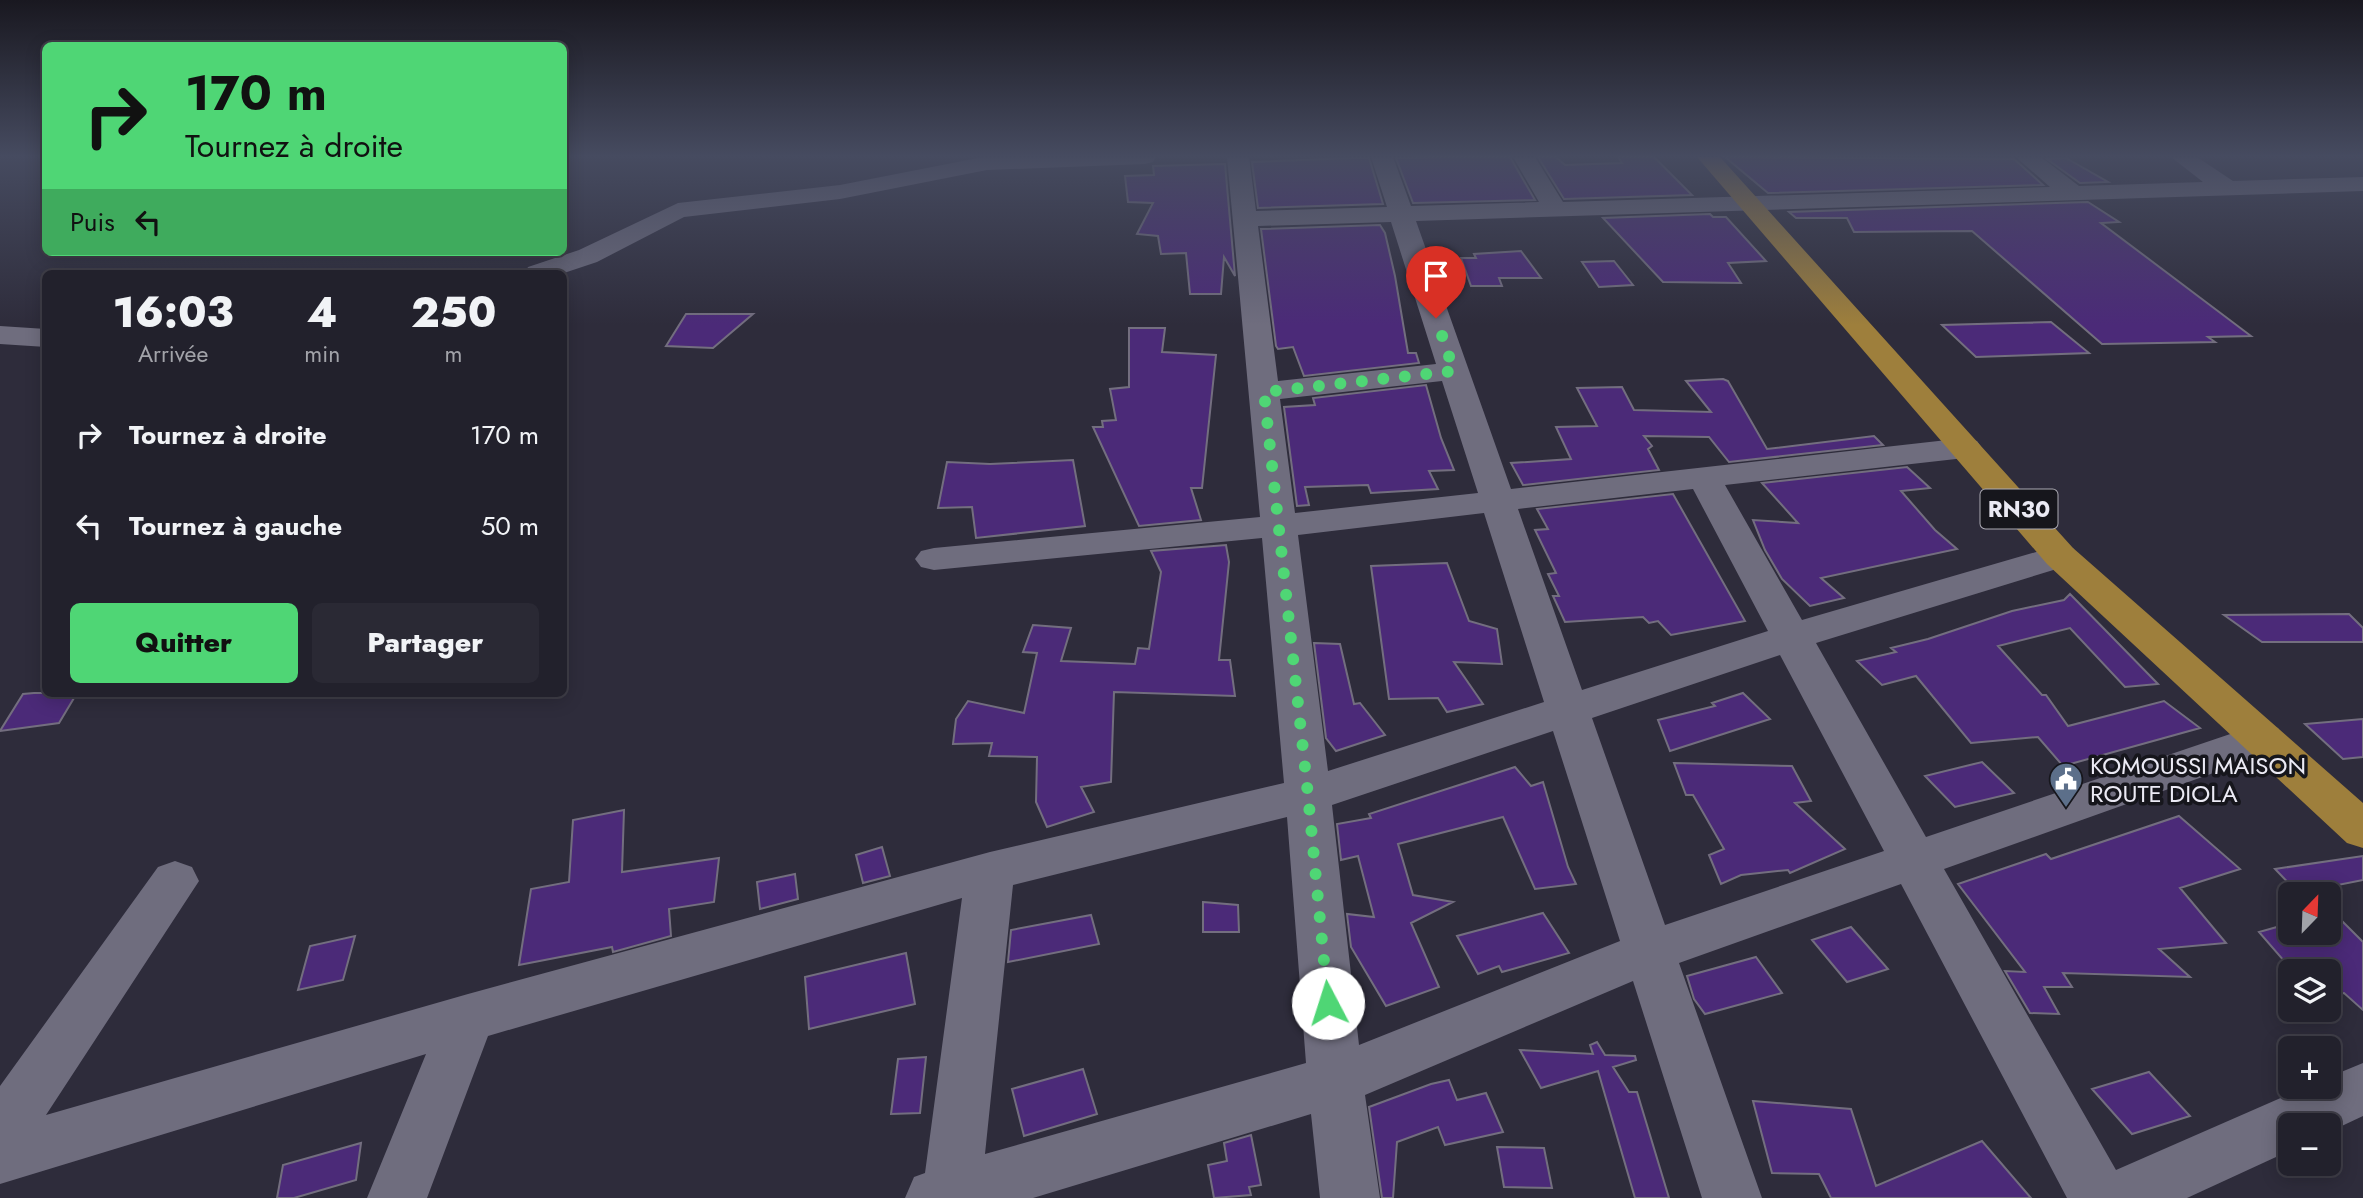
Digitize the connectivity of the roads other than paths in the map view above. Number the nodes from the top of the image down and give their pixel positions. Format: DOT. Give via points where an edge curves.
graph roads {
  1 [pos="672,213"];
  2 [pos="1244,213"];
  3 [pos="1435,213"];
  4 [pos="1757,213"];
  5 [pos="1401,214"];
  6 [pos="1245,219"];
  7 [pos="547,270"];
  8 [pos="0,335"];
  9 [pos="42,338"];
  10 [pos="1454,371"];
  11 [pos="1264,392"];
  12 [pos="1965,448"];
  13 [pos="1703,476"];
  14 [pos="1498,500"];
  15 [pos="1278,526"];
  16 [pos="2060,556"];
  17 [pos="934,559"];
  18 [pos="1792,637"];
  19 [pos="1568,709"];
  20 [pos="2263,739"];
  21 [pos="1308,795"];
  22 [pos="2363,830"];
  23 [pos="1912,860"];
  24 [pos="990,871"];
  25 [pos="175,881"];
  26 [pos="1647,952"];
  27 [pos="468,1018"];
  28 [pos="1335,1081"];
  29 [pos="2363,1089"];
  30 [pos="0,1134"];
  31 [pos="0,1156"];
  32 [pos="946,1196"];
  33 [pos="397,1198"];
  34 [pos="1350,1198"];
  35 [pos="1732,1198"];
  36 [pos="2099,1198"];
  37 [pos="2120,1198"];
  1 -- 7 [label="street" via="588,256"];
  2 -- 6 [label="street"];
  3 -- 5 [label="street"];
  4 -- 12 [label="main road, RN30"];
  5 -- 6 [label="street"];
  5 -- 10 [label="street"];
  6 -- 11 [label="street"];
  8 -- 9 [label="street"];
  10 -- 11 [label="street"];
  10 -- 14 [label="street"];
  11 -- 15 [label="street"];
  12 -- 13 [label="street"];
  12 -- 16 [label="main road, RN30"];
  13 -- 14 [label="street"];
  13 -- 18 [label="street"];
  14 -- 15 [label="street"];
  14 -- 19 [label="street"];
  15 -- 17 [label="street"];
  15 -- 21 [label="street"];
  16 -- 18 [label="street"];
  16 -- 20 [label="main road, RN30"];
  18 -- 19 [label="street"];
  18 -- 23 [label="street"];
  19 -- 21 [label="street"];
  19 -- 26 [label="street"];
  20 -- 22 [label="main road, RN30"];
  20 -- 23 [label="street"];
  21 -- 24 [label="street"];
  21 -- 28 [label="street"];
  23 -- 26 [label="street"];
  23 -- 36 [label="street"];
  24 -- 27 [label="street"];
  24 -- 32 [label="street"];
  25 -- 30 [label="street"];
  26 -- 28 [label="street"];
  26 -- 35 [label="street"];
  27 -- 31 [label="street"];
  27 -- 33 [label="street"];
  28 -- 32 [label="street"];
  28 -- 34 [label="street"];
  29 -- 37 [label="street"];
}
